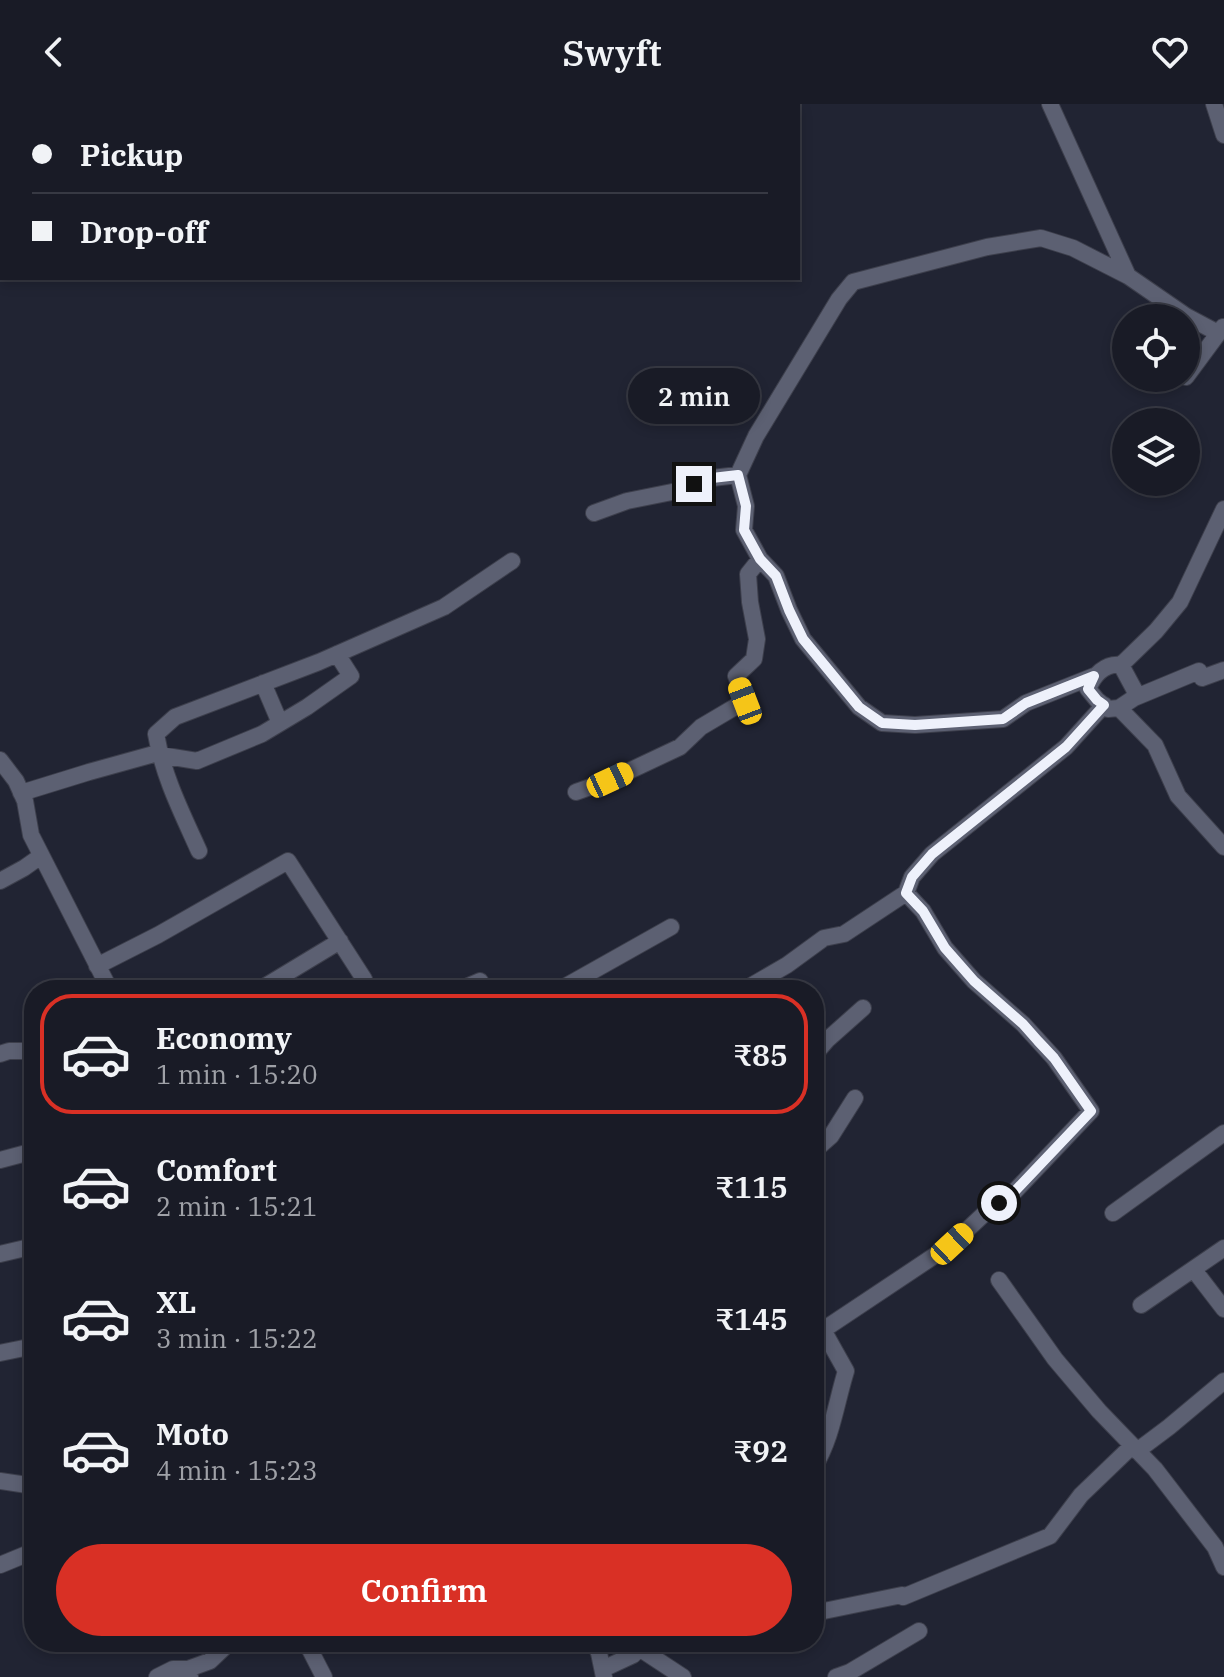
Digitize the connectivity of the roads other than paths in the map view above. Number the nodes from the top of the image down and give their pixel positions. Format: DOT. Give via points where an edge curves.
graph roads {
  1 [pos="1050,104"];
  2 [pos="1214,104"];
  3 [pos="1224,135"];
  4 [pos="1128,276"];
  5 [pos="1221,329"];
  6 [pos="1200,358"];
  7 [pos="738,475"];
  8 [pos="1224,509"];
  9 [pos="594,513"];
  10 [pos="760,559"];
  11 [pos="512,561"];
  12 [pos="337,654"];
  13 [pos="1121,665"];
  14 [pos="1224,670"];
  15 [pos="1094,676"];
  16 [pos="263,683"];
  17 [pos="1134,698"];
  18 [pos="1111,706"];
  19 [pos="280,723"];
  20 [pos="159,755"];
  21 [pos="0,760"];
  22 [pos="576,792"];
  23 [pos="21,793"];
  24 [pos="1224,847"];
  25 [pos="199,851"];
  26 [pos="41,856"];
  27 [pos="0,881"];
  28 [pos="906,893"];
  29 [pos="671,927"];
  30 [pos="340,941"];
  31 [pos="97,966"];
  32 [pos="364,979"];
  33 [pos="105,980"];
  34 [pos="276,980"];
  35 [pos="577,980"];
  36 [pos="761,980"];
  37 [pos="863,1008"];
  38 [pos="824,1043"];
  39 [pos="24,1051"];
  40 [pos="0,1054"];
  41 [pos="855,1098"];
  42 [pos="1224,1133"];
  43 [pos="824,1142"];
  44 [pos="24,1154"];
  45 [pos="0,1160"];
  46 [pos="1113,1213"];
  47 [pos="24,1248"];
  48 [pos="1224,1248"];
  49 [pos="0,1254"];
  50 [pos="1194,1270"];
  51 [pos="999,1280"];
  52 [pos="1141,1305"];
  53 [pos="1224,1309"];
  54 [pos="824,1329"];
  55 [pos="824,1332"];
  56 [pos="24,1348"];
  57 [pos="0,1353"];
  58 [pos="1224,1381"];
  59 [pos="824,1447"];
  60 [pos="1135,1448"];
  61 [pos="0,1481"];
  62 [pos="24,1485"];
  63 [pos="24,1555"];
  64 [pos="0,1565"];
  65 [pos="1224,1567"];
  66 [pos="824,1611"];
  67 [pos="919,1631"];
  68 [pos="219,1652"];
  69 [pos="311,1652"];
  70 [pos="599,1652"];
  71 [pos="636,1652"];
  72 [pos="651,1652"];
  73 [pos="189,1673"];
  74 [pos="603,1673"];
  75 [pos="157,1677"];
  76 [pos="324,1677"];
  77 [pos="683,1677"];
  78 [pos="836,1677"];
  1 -- 4 [label="street"];
  2 -- 3 [label="street"];
  4 -- 5 [label="street" via="1186,316"];
  4 -- 7 [label="street" via="1041,238 853,282 756,436"];
  5 -- 6 [label="street"];
  7 -- 9 [label="street"];
  7 -- 10 [label="street" via="746,506 744,530"];
  8 -- 13 [label="street" via="1180,602"];
  10 -- 15 [label="street" via="776,576 803,639 859,707 882,723 1003,719 1026,703"];
  10 -- 22 [label="street" via="748,574 757,639 754,659 736,676 745,701 701,727 680,747"];
  11 -- 12 [label="street" via="444,607"];
  12 -- 16 [label="street"];
  12 -- 19 [label="street" via="351,676"];
  13 -- 15 [label="street" via="1112,664"];
  13 -- 17 [label="street"];
  14 -- 17 [label="street" via="1202,678 1199,671"];
  15 -- 18 [label="street" via="1088,689"];
  16 -- 19 [label="street"];
  16 -- 20 [label="street" via="175,717 156,734"];
  17 -- 18 [label="street"];
  18 -- 24 [label="street" via="1155,745 1178,796"];
  18 -- 28 [label="street" via="932,854"];
  19 -- 20 [label="street" via="197,761"];
  20 -- 23 [label="street"];
  20 -- 25 [label="street"];
  21 -- 23 [label="street"];
  23 -- 26 [label="street"];
  26 -- 27 [label="street"];
  26 -- 31 [label="street"];
  28 -- 36 [label="street"];
  28 -- 54 [label="street" via="945,948 1023,1024 1091,1111 1015,1191 952,1244"];
  29 -- 35 [label="street"];
  30 -- 31 [label="street" via="288,861"];
  30 -- 32 [label="street"];
  30 -- 34 [label="street"];
  31 -- 33 [label="street"];
  37 -- 38 [label="street"];
  39 -- 40 [label="street"];
  41 -- 43 [label="street"];
  42 -- 46 [label="street"];
  44 -- 45 [label="street"];
  47 -- 49 [label="street"];
  48 -- 50 [label="street"];
  50 -- 52 [label="street"];
  50 -- 53 [label="street"];
  51 -- 60 [label="street" via="1055,1359"];
  55 -- 59 [label="street" via="846,1371"];
  56 -- 57 [label="street"];
  58 -- 60 [label="street"];
  60 -- 65 [label="street" via="1215,1547"];
  60 -- 66 [label="street" via="1081,1495 1050,1536 903,1596"];
  61 -- 62 [label="street"];
  63 -- 64 [label="street"];
  67 -- 78 [label="street"];
  68 -- 73 [label="street"];
  69 -- 76 [label="street"];
  70 -- 74 [label="street"];
  71 -- 74 [label="street"];
  72 -- 77 [label="street"];
  73 -- 75 [label="street" via="173,1669"];
}
